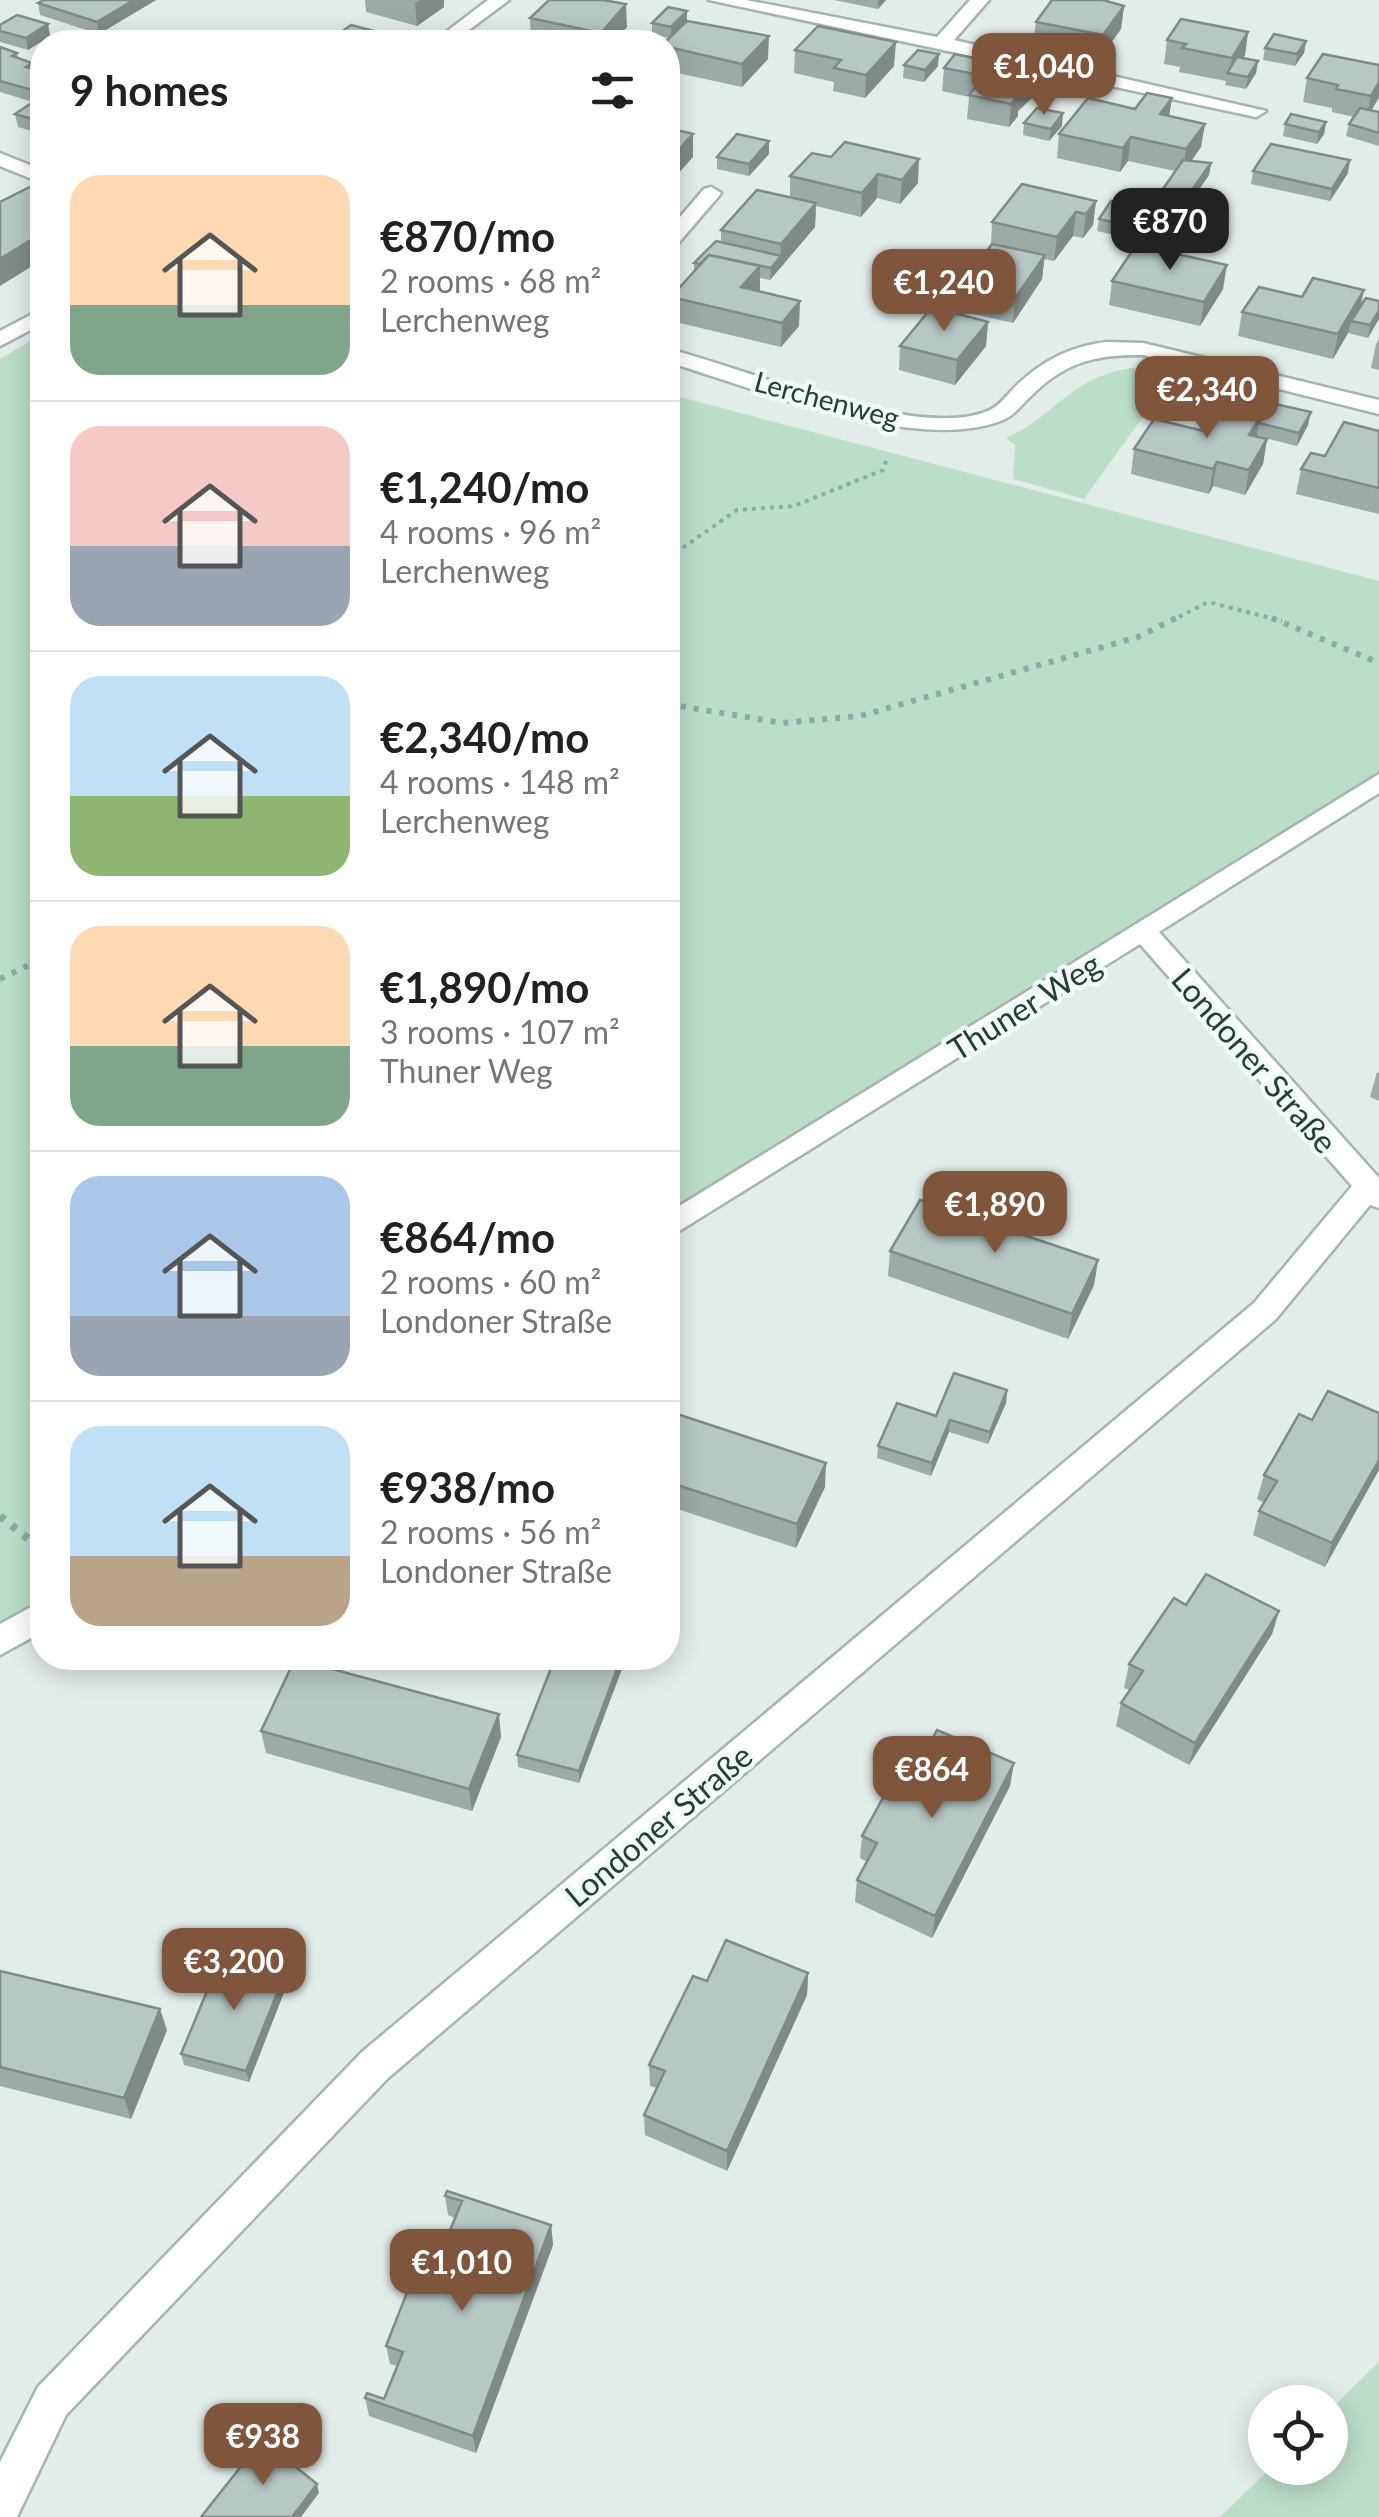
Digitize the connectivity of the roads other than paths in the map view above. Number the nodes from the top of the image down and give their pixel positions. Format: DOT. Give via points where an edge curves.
graph roads {
  1 [pos="500,0"];
  2 [pos="718,0"];
  3 [pos="980,0"];
  4 [pos="459,30"];
  5 [pos="941,43"];
  6 [pos="1256,112"];
  7 [pos="0,160"];
  8 [pos="30,171"];
  9 [pos="711,193"];
  10 [pos="680,229"];
  11 [pos="30,322"];
  12 [pos="0,340"];
  13 [pos="680,358"];
  14 [pos="1379,408"];
  15 [pos="1379,782"];
  16 [pos="1144,932"];
  17 [pos="1373,1192"];
  18 [pos="680,1220"];
  19 [pos="30,1622"];
  20 [pos="0,1641"];
  21 [pos="0,2506"];
  1 -- 4 [label="street"];
  2 -- 5 [label="street"];
  3 -- 5 [label="street"];
  5 -- 6 [label="street"];
  7 -- 8 [label="street"];
  9 -- 10 [label="street"];
  11 -- 12 [label="street"];
  13 -- 14 [label="street, Lerchenweg" via="900,422 996,415 1076,350 1109,348 1143,349"];
  15 -- 16 [label="street, Thuner Weg"];
  16 -- 17 [label="street, Londoner Straße"];
  16 -- 18 [label="street, Thuner Weg"];
  17 -- 21 [label="street, Londoner Straße" via="1265,1311 375,2065 52,2401"];
  19 -- 20 [label="street"];
}
